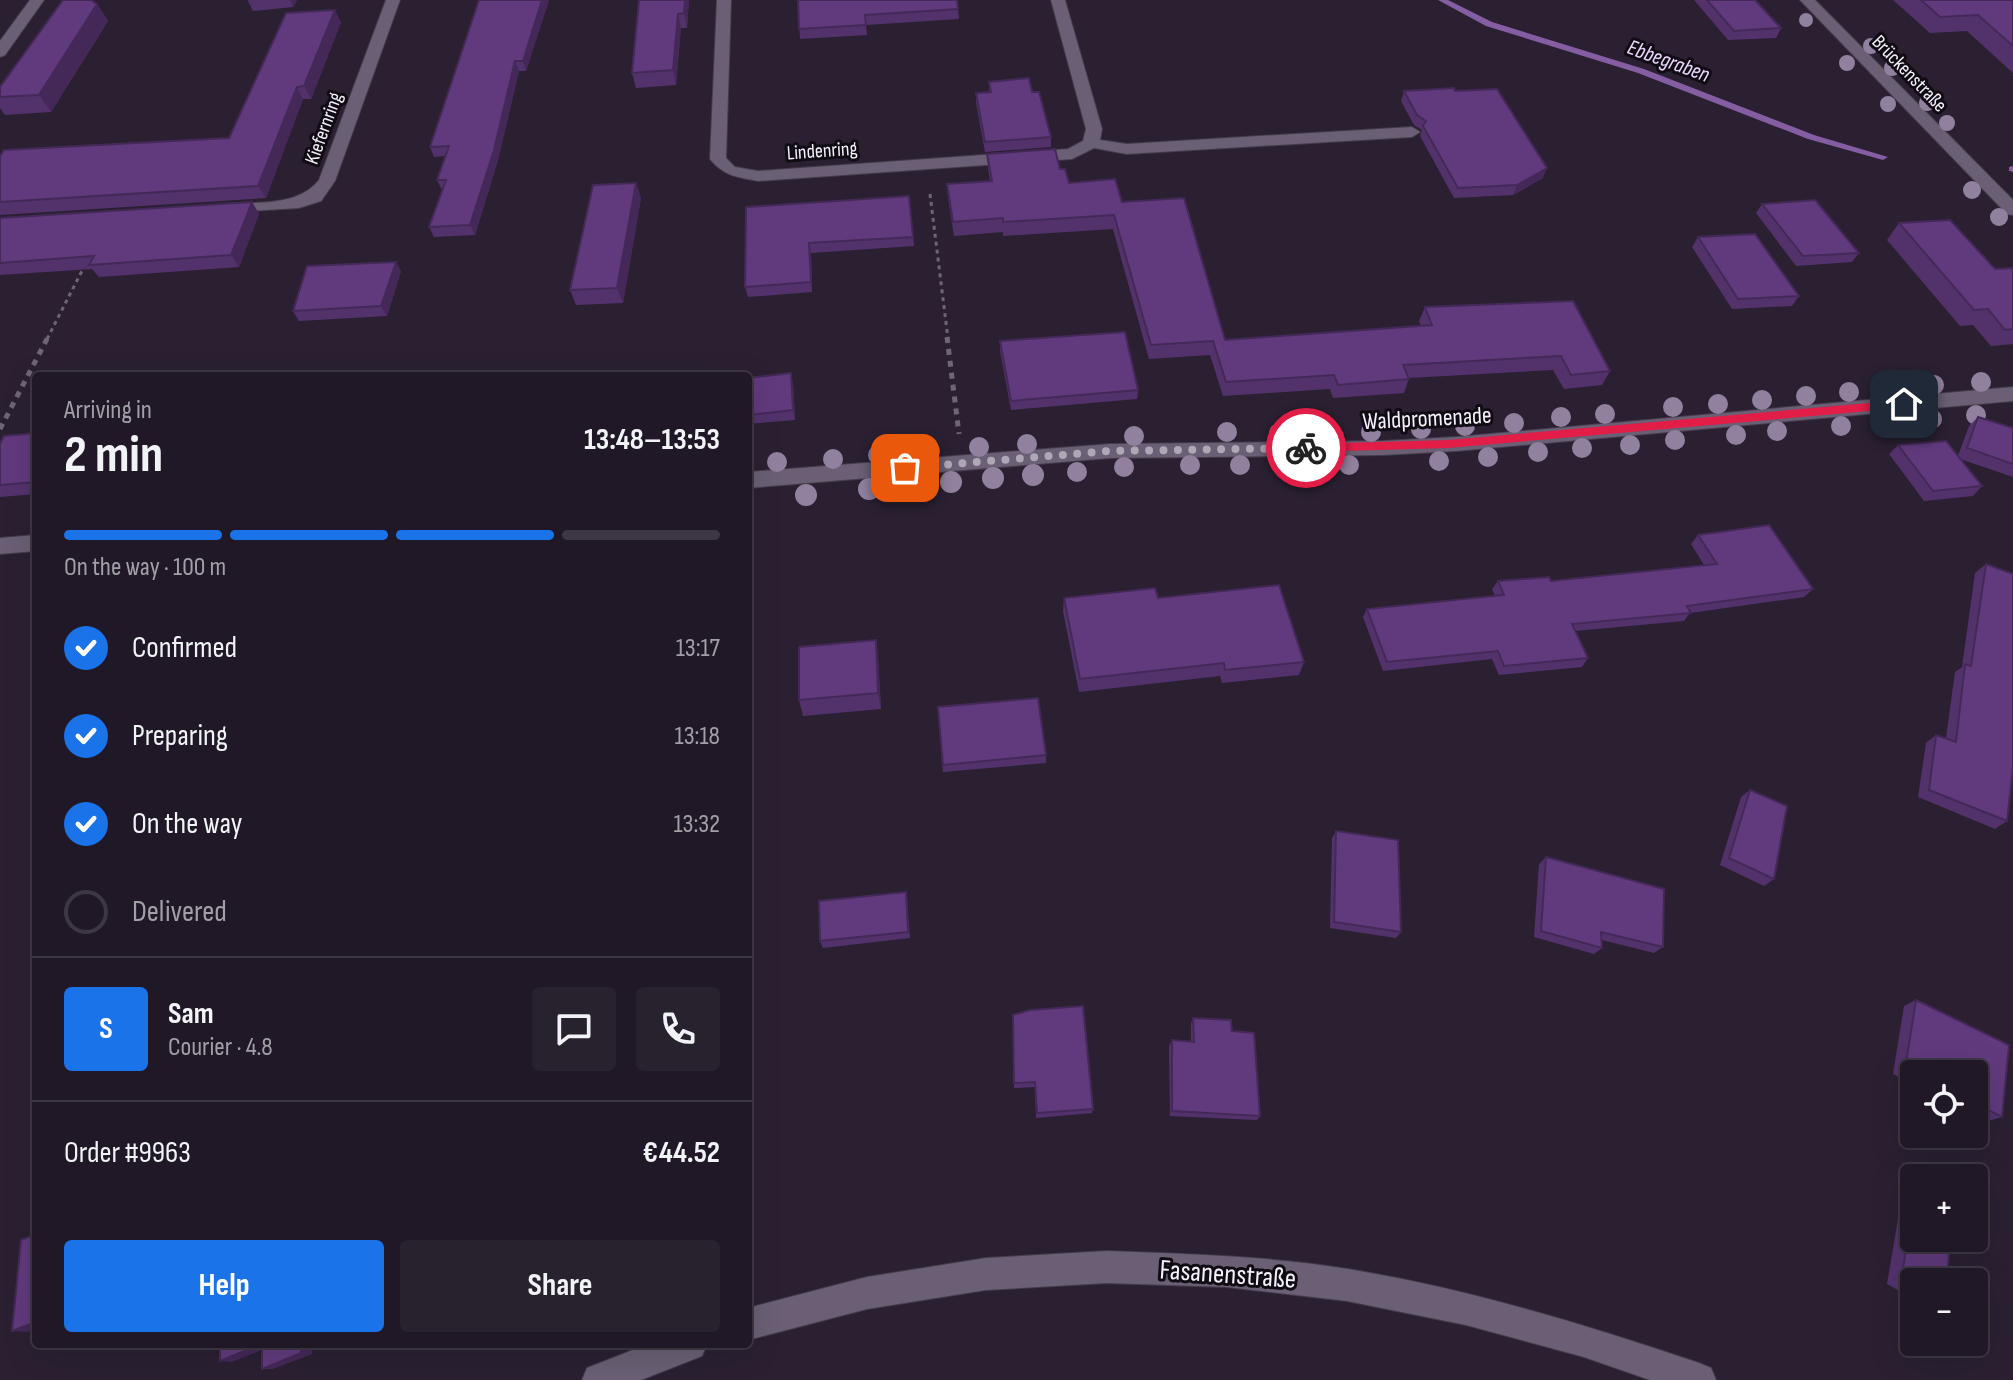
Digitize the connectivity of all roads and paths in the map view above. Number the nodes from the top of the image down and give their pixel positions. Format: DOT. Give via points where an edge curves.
graph roads {
  1 [pos="37,0"];
  2 [pos="393,0"];
  3 [pos="724,0"];
  4 [pos="1058,0"];
  5 [pos="1807,0"];
  6 [pos="0,52"];
  7 [pos="1412,132"];
  8 [pos="1091,143"];
  9 [pos="927,165"];
  10 [pos="208,210"];
  11 [pos="2013,210"];
  12 [pos="88,259"];
  13 [pos="2013,394"];
  14 [pos="0,429"];
  15 [pos="963,463"];
  16 [pos="752,480"];
  17 [pos="32,543"];
  18 [pos="0,546"];
  19 [pos="752,1323"];
  20 [pos="680,1348"];
  21 [pos="599,1380"];
  22 [pos="1699,1380"];
  1 -- 6 [label="street"];
  2 -- 10 [label="street, Kiefernring" via="327,181 315,197 293,204"];
  3 -- 9 [label="street, Lindenring" via="718,159 730,171 758,176"];
  4 -- 8 [label="street" via="1094,129"];
  5 -- 11 [label="street, Brückenstraße"];
  7 -- 8 [label="street, Lindenring" via="1127,149"];
  8 -- 9 [label="street, Lindenring" via="1072,154"];
  9 -- 15 [label="path"];
  12 -- 14 [label="path"];
  13 -- 15 [label="street, Waldpromenade" via="1448,444 1164,449"];
  15 -- 16 [label="street, Waldpromenade"];
  17 -- 18 [label="street"];
  19 -- 22 [label="street, Fasanenstraße" via="923,1281 1147,1266 1234,1271 1447,1301"];
  20 -- 21 [label="street"];
}
